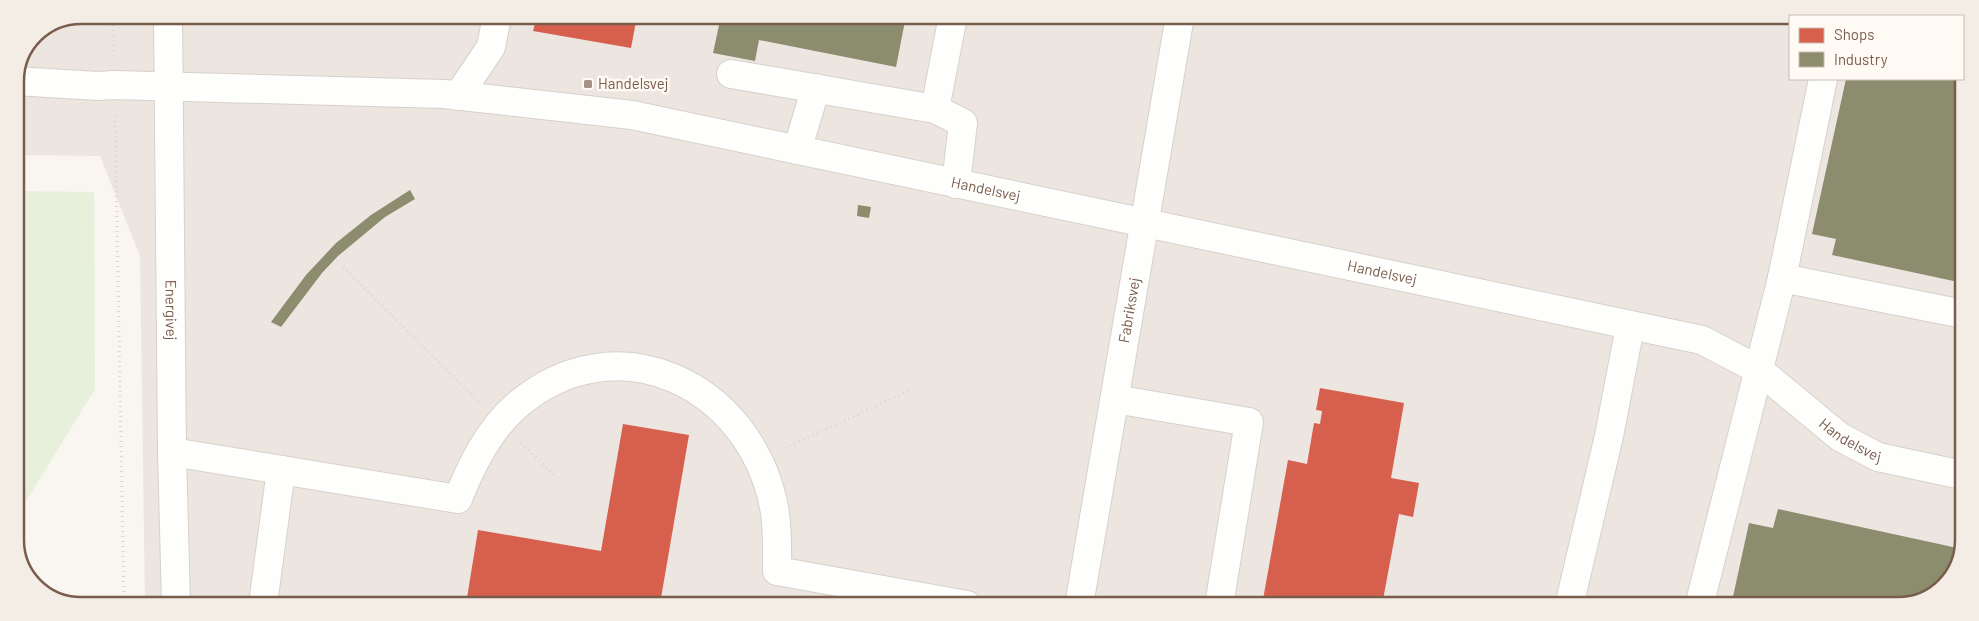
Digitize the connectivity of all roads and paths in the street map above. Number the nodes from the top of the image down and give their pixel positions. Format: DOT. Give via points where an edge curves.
graph roads {
  1 [pos="113,24"];
  2 [pos="168,24"];
  3 [pos="495,24"];
  4 [pos="951,24"];
  5 [pos="1179,24"];
  6 [pos="731,74"];
  7 [pos="1824,80"];
  8 [pos="24,82"];
  9 [pos="114,85"];
  10 [pos="170,86"];
  11 [pos="816,88"];
  12 [pos="458,96"];
  13 [pos="935,109"];
  14 [pos="797,150"];
  15 [pos="956,184"];
  16 [pos="1145,224"];
  17 [pos="343,267"];
  18 [pos="1782,278"];
  19 [pos="1955,312"];
  20 [pos="1630,327"];
  21 [pos="1759,370"];
  22 [pos="912,390"];
  23 [pos="1115,399"];
  24 [pos="500,422"];
  25 [pos="172,452"];
  26 [pos="758,460"];
  27 [pos="281,470"];
  28 [pos="1955,474"];
  29 [pos="556,478"];
  30 [pos="124,597"];
  31 [pos="176,597"];
  32 [pos="264,597"];
  33 [pos="922,597"];
  34 [pos="1080,597"];
  35 [pos="1221,597"];
  36 [pos="1572,597"];
  37 [pos="1701,597"];
  1 -- 9 [label="path"];
  2 -- 10 [label="street, Energivej"];
  3 -- 12 [label="street" via="491,47"];
  4 -- 13 [label="street"];
  5 -- 16 [label="street, Fabriksvej"];
  6 -- 11 [label="street"];
  7 -- 18 [label="street"];
  8 -- 9 [label="street, Handelsvej"];
  9 -- 10 [label="street, Handelsvej"];
  9 -- 30 [label="path"];
  10 -- 12 [label="street, Handelsvej"];
  10 -- 25 [label="street, Energivej"];
  11 -- 13 [label="street"];
  11 -- 14 [label="street"];
  12 -- 14 [label="street, Handelsvej" via="632,115"];
  13 -- 15 [label="street" via="963,123"];
  14 -- 15 [label="street, Handelsvej"];
  15 -- 16 [label="street, Handelsvej"];
  16 -- 20 [label="street, Handelsvej"];
  16 -- 23 [label="street, Fabriksvej"];
  17 -- 24 [label="path"];
  18 -- 19 [label="street"];
  18 -- 21 [label="street"];
  20 -- 21 [label="street, Handelsvej" via="1702,340"];
  20 -- 36 [label="street"];
  21 -- 28 [label="street, Handelsvej" via="1840,438 1878,457"];
  21 -- 37 [label="street"];
  22 -- 26 [label="path"];
  23 -- 34 [label="street, Fabriksvej"];
  23 -- 35 [label="street" via="1250,422"];
  24 -- 26 [label="street" via="514,407 548,383 574,373 602,368 650,369 682,380 708,397 728,415"];
  24 -- 27 [label="street" via="476,460 458,499"];
  24 -- 29 [label="path"];
  25 -- 27 [label="street"];
  25 -- 31 [label="street, Energivej"];
  26 -- 33 [label="street" via="774,507 777,571"];
  27 -- 32 [label="street"];
}
